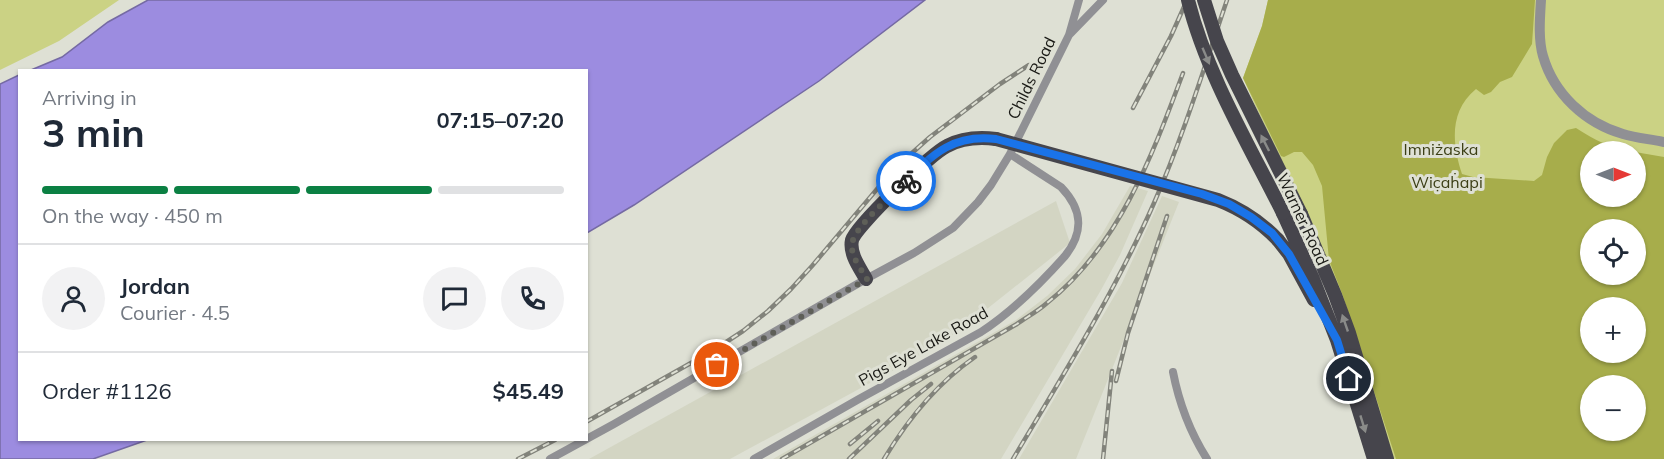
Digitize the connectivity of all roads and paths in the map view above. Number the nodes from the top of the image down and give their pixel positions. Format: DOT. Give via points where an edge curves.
graph roads {
  1 [pos="1079,0"];
  2 [pos="1103,0"];
  3 [pos="1188,0"];
  4 [pos="1204,0"];
  5 [pos="1541,0"];
  6 [pos="1069,35"];
  7 [pos="1664,142"];
  8 [pos="1010,154"];
  9 [pos="867,279"];
  10 [pos="1337,340"];
  11 [pos="1173,372"];
  12 [pos="588,438"];
  13 [pos="583,441"];
  14 [pos="550,459"];
  15 [pos="754,459"];
  16 [pos="1207,459"];
  17 [pos="1374,459"];
  18 [pos="1387,459"];
  1 -- 6 [label="street, Childs Road"];
  2 -- 6 [label="street, Childs Road"];
  3 -- 10 [label="highway, Warner Road, one-way, bridge" via="1216,80 1283,213"];
  18 -- 4 [label="highway, Warner Road, one-way, bridge" via="1335,295 1301,214 1232,75"];
  5 -- 7 [label="street" via="1542,55 1559,90 1604,127"];
  6 -- 8 [label="street, Childs Road"];
  8 -- 9 [label="street, Childs Road" via="978,202 953,228"];
  8 -- 15 [label="street, Pigs Eye Lake Road" via="1061,187 1075,206 1078,235 1072,248 1014,308 981,332"];
  9 -- 10 [label="highway, bridge" via="852,246 861,226 946,146 972,138 996,139 1218,200 1240,210 1278,240"];
  9 -- 12 [label="street, Childs Road"];
  10 -- 17 [label="highway, Warner Road, one-way"];
  11 -- 16 [label="street" via="1186,419"];
  13 -- 14 [label="street, Childs Road"];
}
